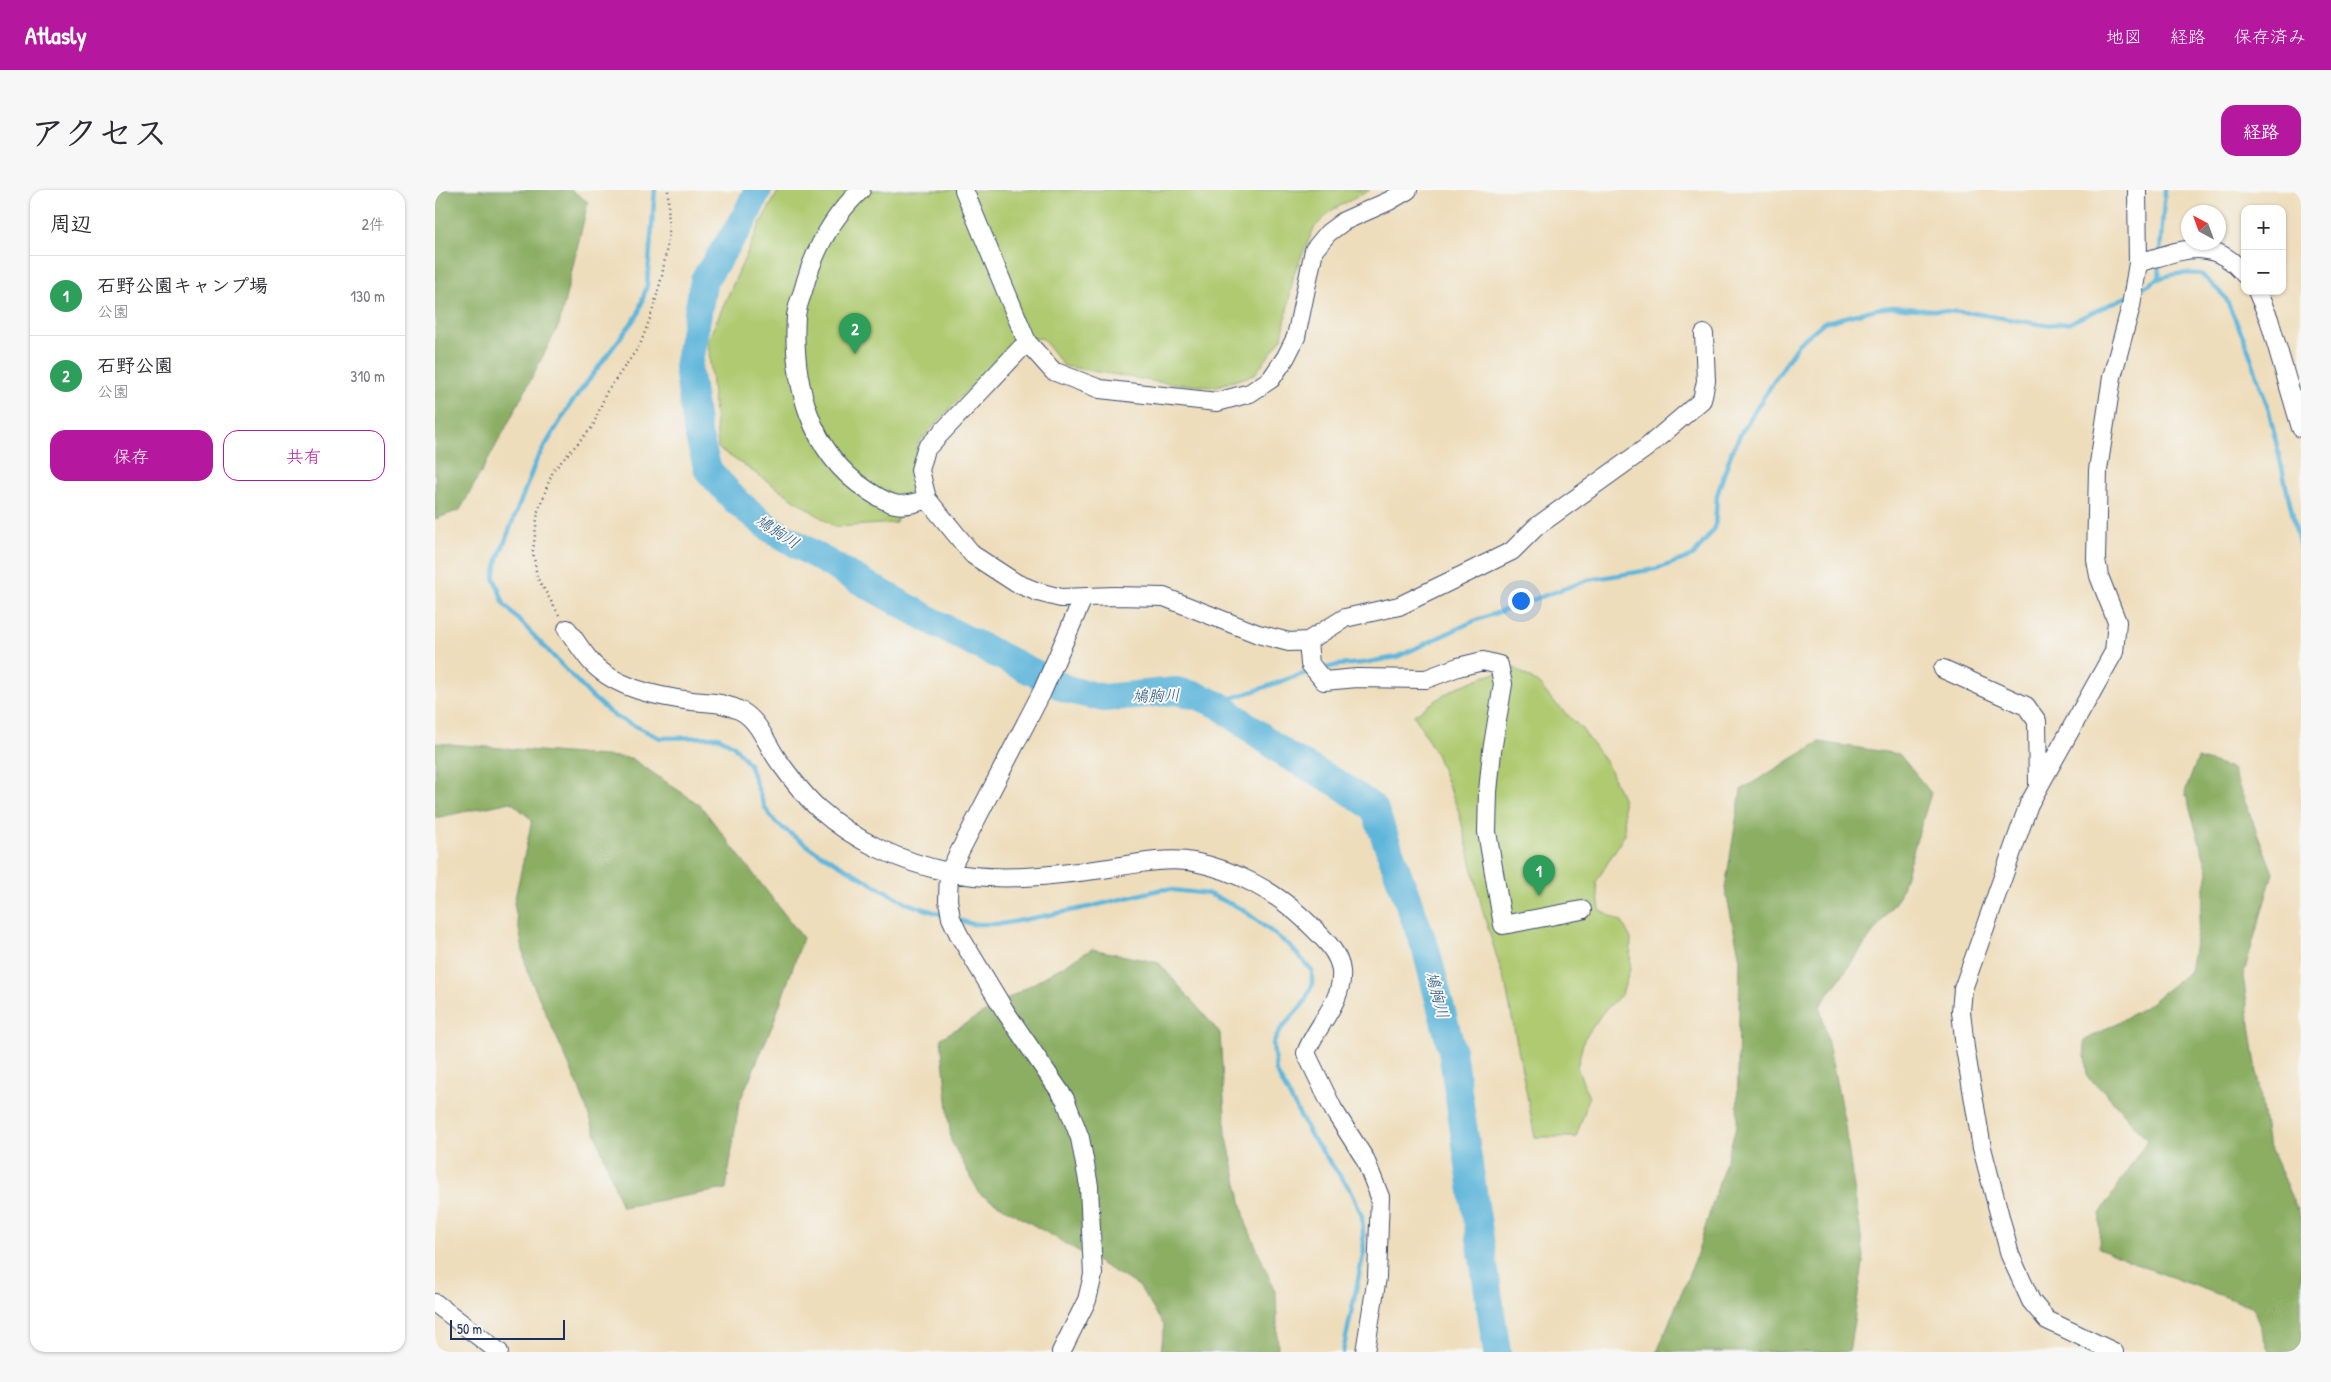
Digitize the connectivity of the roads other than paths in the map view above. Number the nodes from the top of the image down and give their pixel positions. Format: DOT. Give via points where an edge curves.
graph roads {
  1 [pos="861,190"];
  2 [pos="964,190"];
  3 [pos="1408,190"];
  4 [pos="2137,190"];
  5 [pos="2138,263"];
  6 [pos="2241,270"];
  7 [pos="2259,295"];
  8 [pos="1704,334"];
  9 [pos="1027,342"];
  10 [pos="2301,428"];
  11 [pos="927,499"];
  12 [pos="1083,598"];
  13 [pos="567,629"];
  14 [pos="1308,641"];
  15 [pos="1943,670"];
  16 [pos="2038,788"];
  17 [pos="949,872"];
  18 [pos="1582,910"];
  19 [pos="435,1303"];
  20 [pos="494,1350"];
  21 [pos="1061,1352"];
  22 [pos="1365,1352"];
  23 [pos="2114,1352"];
  1 -- 11 [label="street" via="831,226 811,262 796,314 796,363 809,416 830,457 845,475 887,503 910,506"];
  2 -- 9 [label="street"];
  3 -- 9 [label="street" via="1345,221 1328,233 1314,250 1296,337 1271,379 1250,393 1217,402 1100,389 1053,371"];
  4 -- 5 [label="street"];
  5 -- 6 [label="street" via="2189,249 2210,249 2235,262"];
  5 -- 16 [label="street" via="2131,306 2112,377 2098,470 2096,560 2117,622 2114,652"];
  7 -- 10 [label="street" via="2269,319"];
  8 -- 14 [label="street" via="1706,381 1702,400 1646,448 1536,527 1512,551 1399,606 1345,618"];
  9 -- 11 [label="street" via="926,449 920,470"];
  11 -- 12 [label="street" via="973,555 1016,583 1061,598"];
  12 -- 14 [label="street" via="1164,597 1258,634 1289,642"];
  12 -- 17 [label="street" via="1042,692"];
  13 -- 17 [label="street" via="596,667 636,690 693,701 717,702 744,713 762,733 778,761 817,807 843,828 895,855"];
  14 -- 18 [label="street" via="1311,664 1324,681 1426,679 1483,661 1499,665 1503,684 1487,792 1487,832 1503,925"];
  15 -- 16 [label="street" via="2026,706 2032,713 2037,721"];
  16 -- 23 [label="street" via="2029,804 1963,988 1961,1012 1965,1048 1982,1148 2010,1255 2031,1301 2047,1320"];
  17 -- 21 [label="street" via="948,900 959,936 1065,1099 1080,1138 1089,1186 1093,1275 1087,1300"];
  17 -- 22 [label="street" via="997,878 1080,872 1147,862 1192,862 1225,871 1285,901 1330,946 1337,956 1341,972 1337,998 1305,1053 1333,1109 1365,1159 1380,1197 1377,1277"];
  19 -- 20 [label="street"];
}
